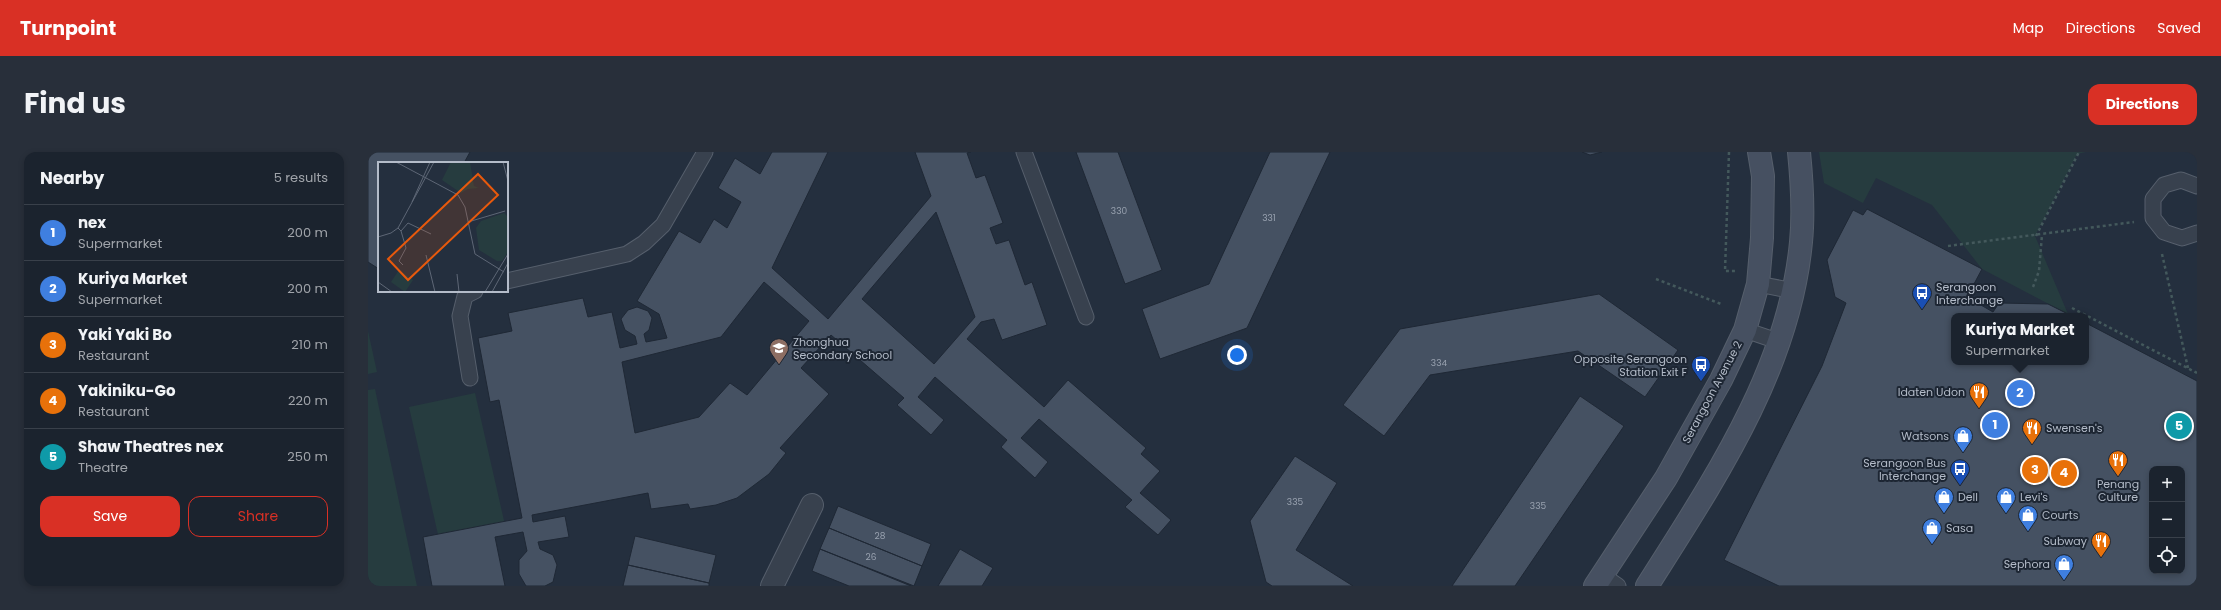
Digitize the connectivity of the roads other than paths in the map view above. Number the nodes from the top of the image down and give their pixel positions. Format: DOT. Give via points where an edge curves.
graph roads {
  1 [pos="705,152"];
  2 [pos="1024,152"];
  3 [pos="1759,152"];
  4 [pos="1799,152"];
  5 [pos="2197,186"];
  6 [pos="2197,232"];
  7 [pos="508,281"];
  8 [pos="1758,284"];
  9 [pos="1794,291"];
  10 [pos="473,292"];
  11 [pos="1086,317"];
  12 [pos="1745,330"];
  13 [pos="1780,342"];
  14 [pos="470,378"];
  15 [pos="812,505"];
  16 [pos="1605,582"];
  17 [pos="772,586"];
  18 [pos="1647,586"];
  1 -- 7 [label="lane" via="663,225 644,243 627,254"];
  2 -- 11 [label="lane"];
  3 -- 8 [label="main road, Serangoon Avenue 2" via="1763,176"];
  4 -- 9 [label="main road" via="1803,221"];
  5 -- 6 [label="lane" via="2181,180 2164,185 2153,199 2153,218 2164,232 2182,238"];
  8 -- 9 [label="lane"];
  8 -- 12 [label="main road, Serangoon Avenue 2"];
  9 -- 13 [label="main road"];
  10 -- 14 [label="lane" via="465,296 460,316"];
  12 -- 13 [label="lane"];
  12 -- 16 [label="main road, Serangoon Avenue 2" via="1721,380"];
  13 -- 18 [label="main road" via="1765,382 1730,450"];
  15 -- 17 [label="street"];
}
